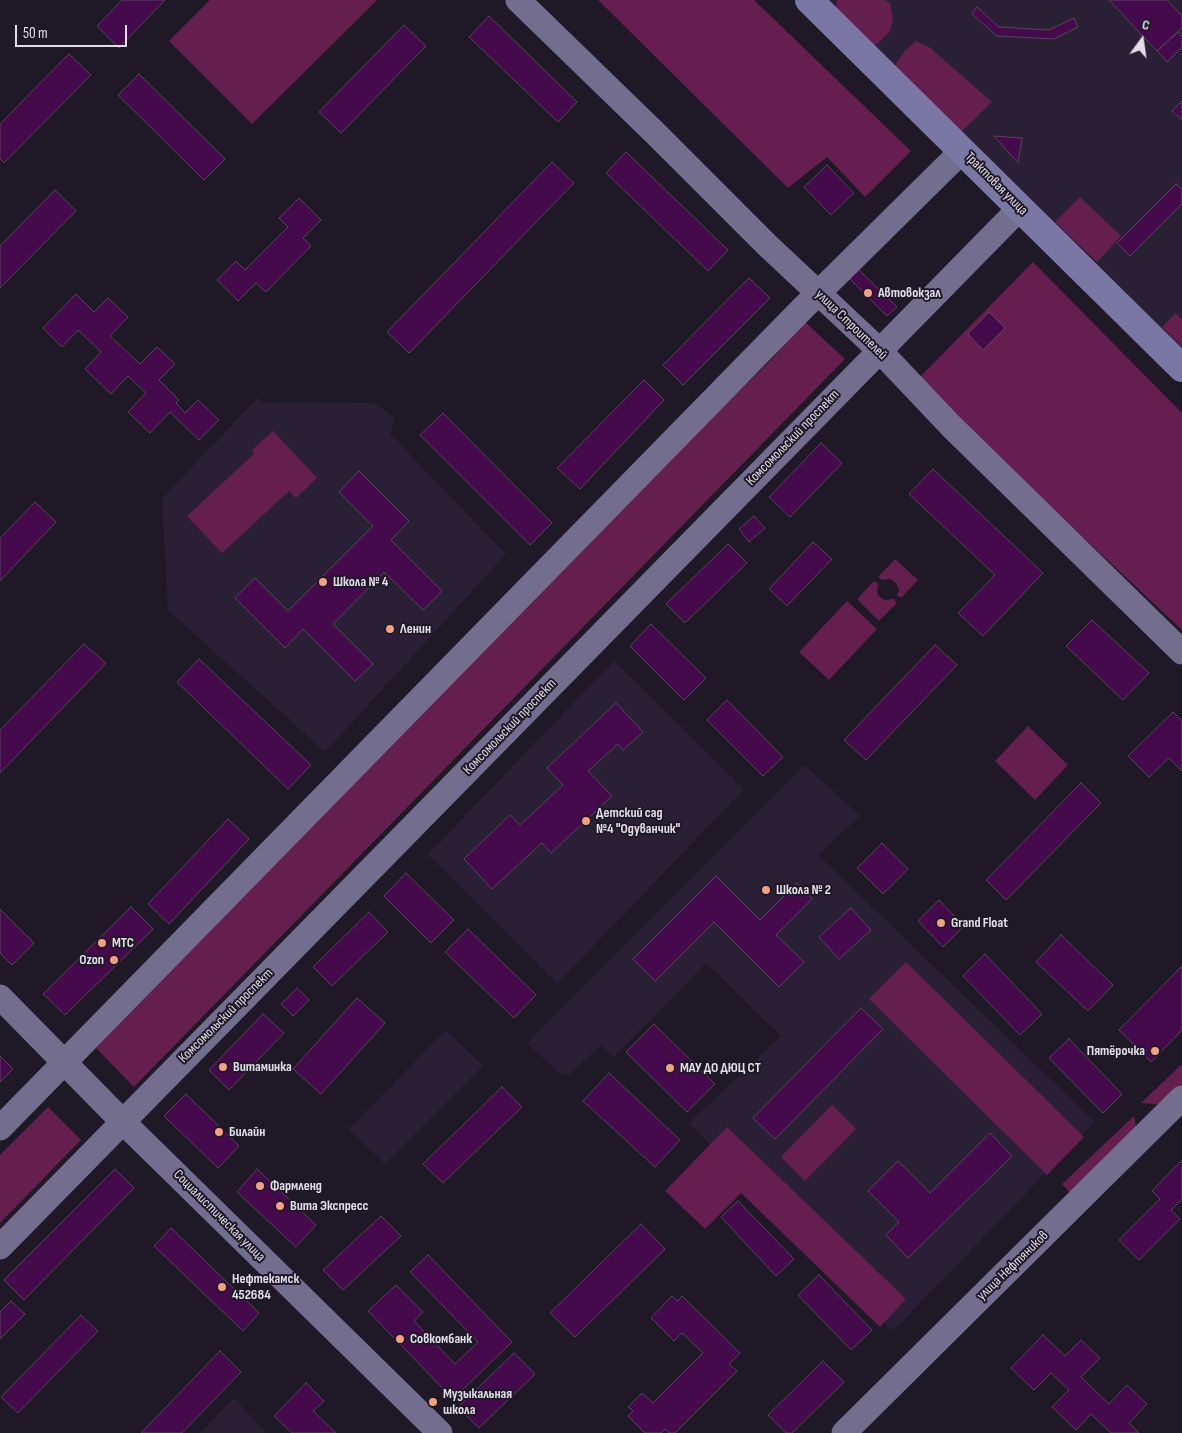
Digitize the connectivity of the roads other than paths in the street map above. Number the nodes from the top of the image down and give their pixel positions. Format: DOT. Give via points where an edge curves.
graph roads {
  1 [pos="518,0"];
  2 [pos="810,0"];
  3 [pos="962,151"];
  4 [pos="1020,208"];
  5 [pos="818,293"];
  6 [pos="879,350"];
  7 [pos="1182,368"];
  8 [pos="1182,652"];
  9 [pos="0,997"];
  10 [pos="63,1062"];
  11 [pos="1182,1098"];
  12 [pos="122,1122"];
  13 [pos="0,1128"];
  14 [pos="0,1247"];
  15 [pos="440,1433"];
  16 [pos="844,1433"];
  1 -- 5 [label="main road, улица Строителей"];
  2 -- 3 [label="main road, Трактовая улица"];
  3 -- 4 [label="main road, Трактовая улица"];
  3 -- 5 [label="main road"];
  4 -- 6 [label="main road, Комсомольский проспект"];
  4 -- 7 [label="main road, Трактовая улица"];
  5 -- 6 [label="main road, улица Строителей"];
  5 -- 10 [label="main road"];
  6 -- 8 [label="main road, улица Строителей" via="951,426"];
  6 -- 12 [label="main road, Комсомольский проспект"];
  9 -- 10 [label="main road, Социалистическая улица"];
  10 -- 12 [label="main road, Социалистическая улица"];
  10 -- 13 [label="main road"];
  11 -- 16 [label="main road, улица Нефтяников"];
  12 -- 14 [label="main road, Комсомольский проспект"];
  12 -- 15 [label="main road, Социалистическая улица"];
}
